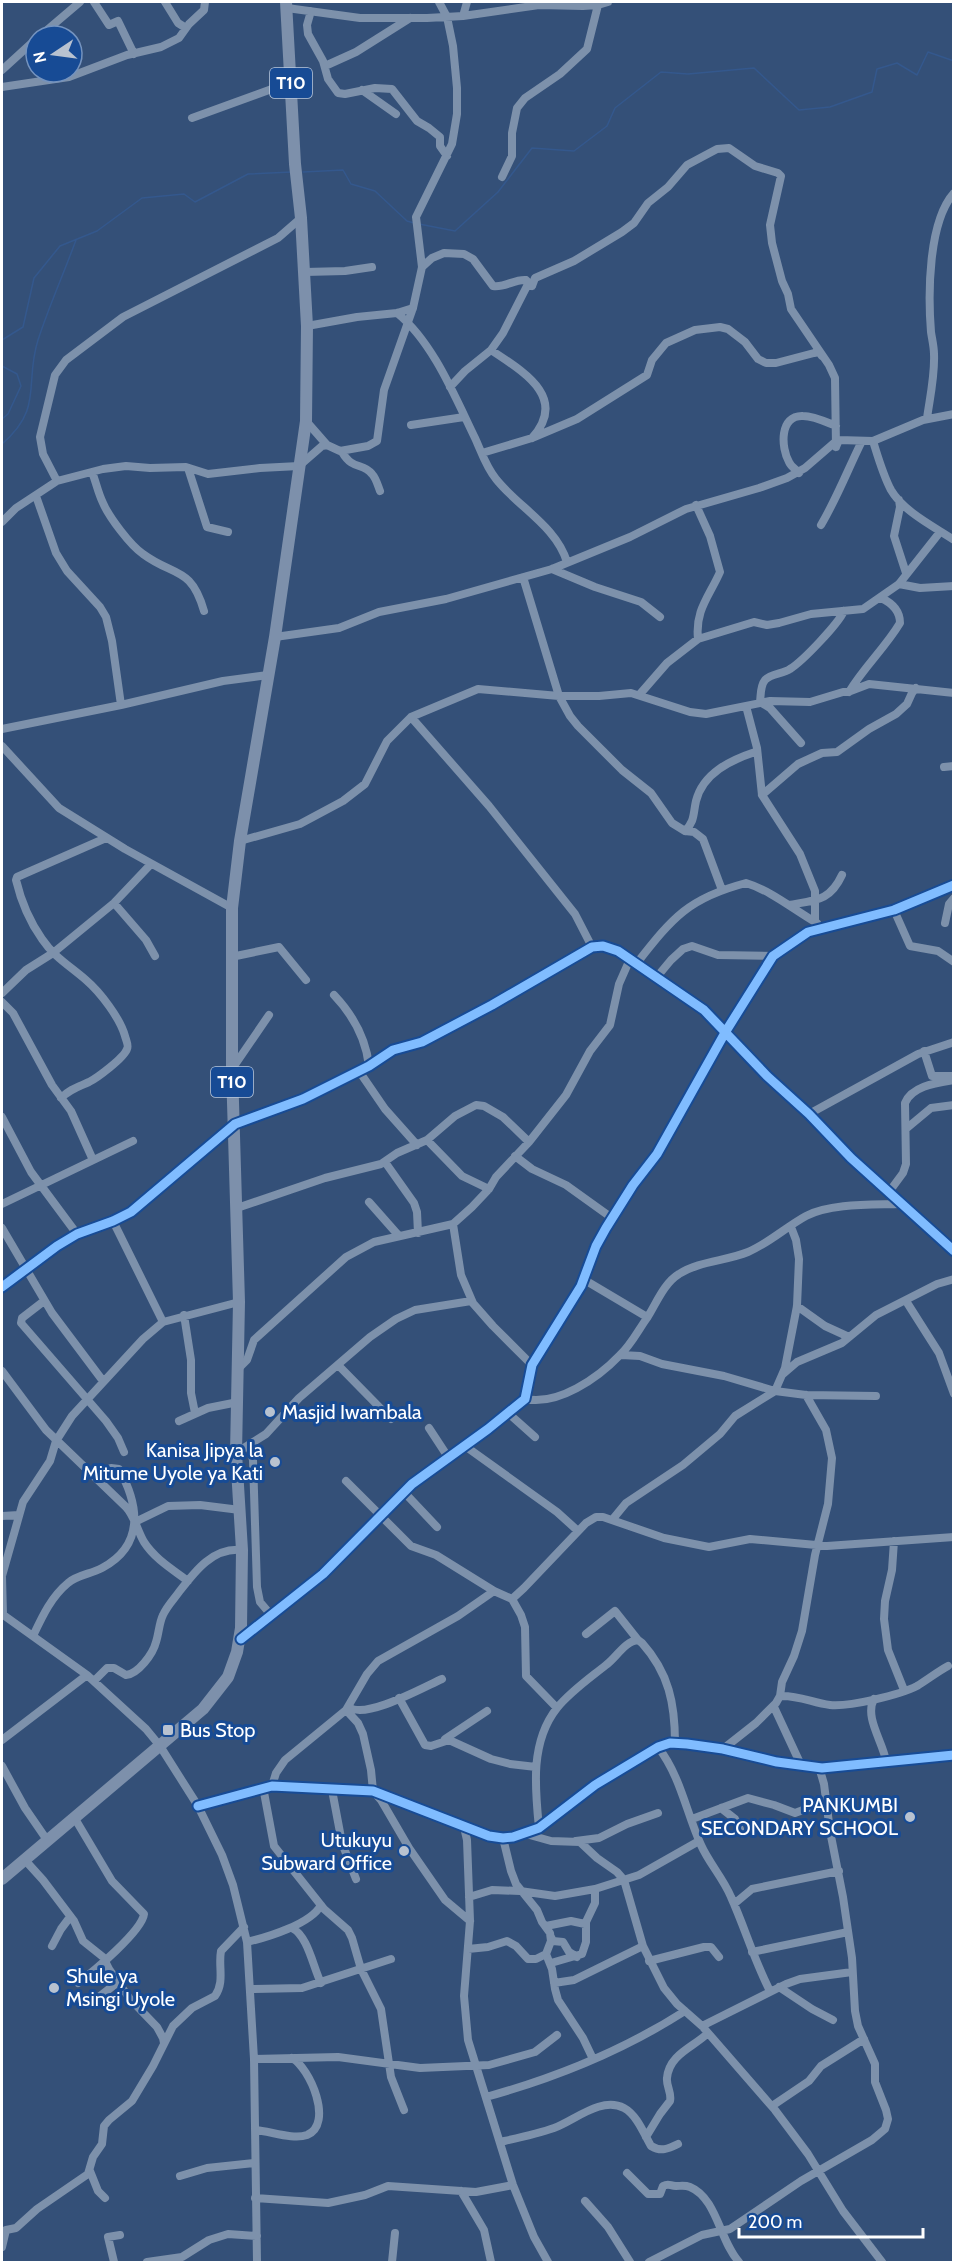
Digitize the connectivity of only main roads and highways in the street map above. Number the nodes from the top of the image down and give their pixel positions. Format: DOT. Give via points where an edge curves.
graph roads {
  1 [pos="287,5"];
  2 [pos="2,1879"];
  1 -- 2 [label="highway, T10" via="305,272 306,421 232,908 240,1639 234,1664 220,1689 191,1720"];
}
